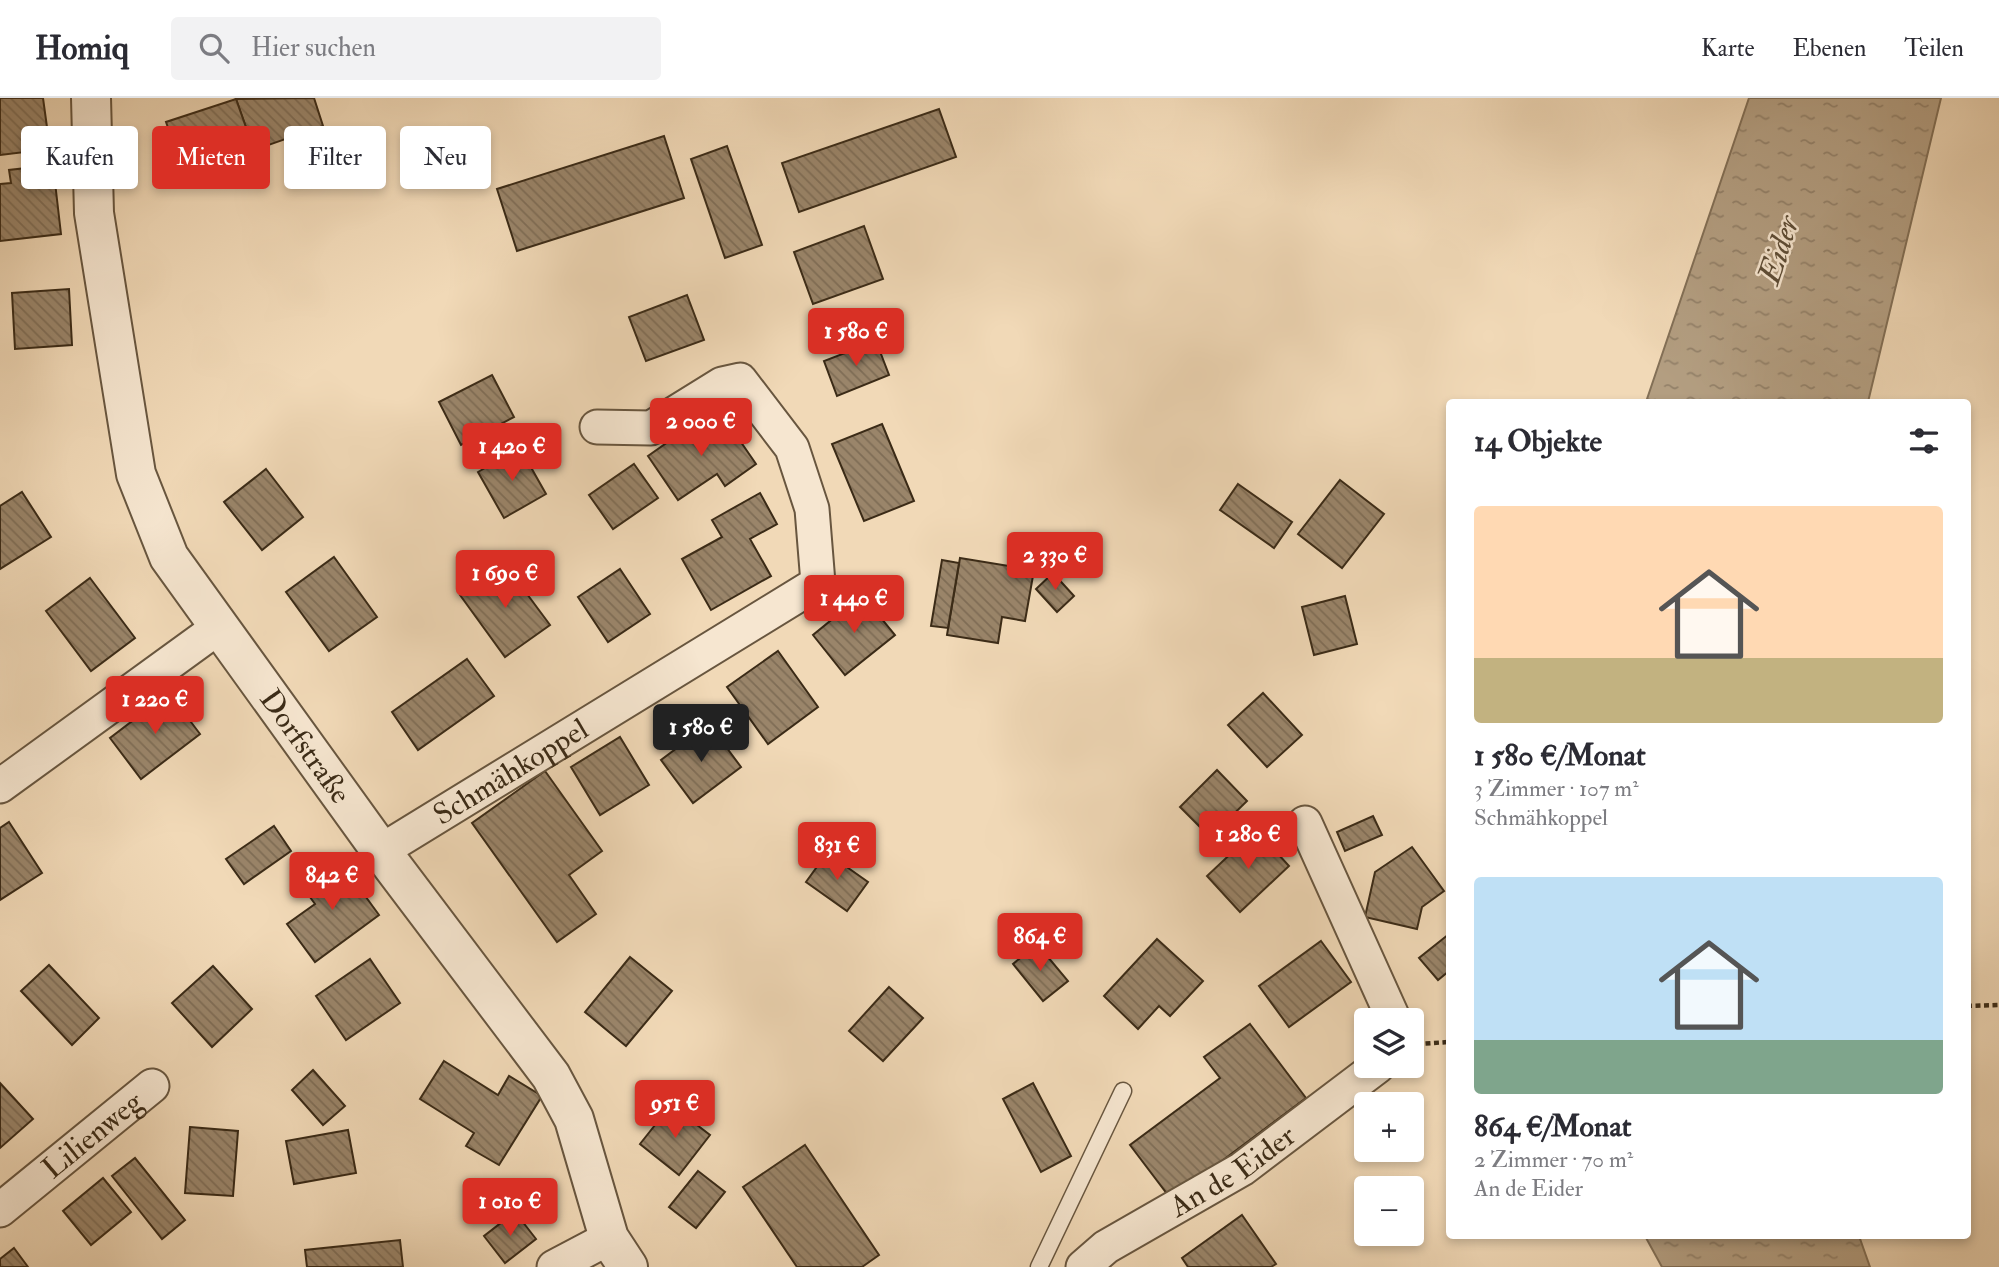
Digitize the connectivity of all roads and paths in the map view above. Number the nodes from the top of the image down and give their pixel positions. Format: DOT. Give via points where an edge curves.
graph roads {
  1 [pos="90,98"];
  2 [pos="597,427"];
  3 [pos="219,626"];
  4 [pos="0,786"];
  5 [pos="1305,823"];
  6 [pos="381,851"];
  7 [pos="1999,1005"];
  8 [pos="1971,1006"];
  9 [pos="1389,1008"];
  10 [pos="1446,1042"];
  11 [pos="1424,1043"];
  12 [pos="1362,1078"];
  13 [pos="152,1086"];
  14 [pos="1123,1091"];
  15 [pos="0,1210"];
  16 [pos="619,1253"];
  17 [pos="554,1267"];
  18 [pos="1039,1267"];
  19 [pos="1083,1267"];
  1 -- 3 [label="street, Dorfstraße" via="94,213 136,474 169,557"];
  2 -- 6 [label="street, Schmähkoppel" via="651,428 722,384 740,380 792,448 812,509 818,583"];
  3 -- 4 [label="street"];
  3 -- 6 [label="street, Dorfstraße"];
  5 -- 9 [label="street"];
  6 -- 16 [label="street, Dorfstraße" via="551,1076 574,1119"];
  7 -- 8 [label="path"];
  10 -- 11 [label="path"];
  12 -- 19 [label="street, An de Eider" via="1242,1169 1106,1247"];
  13 -- 15 [label="street, Lilienweg"];
  14 -- 18 [label="lane"];
  16 -- 17 [label="street"];
}
